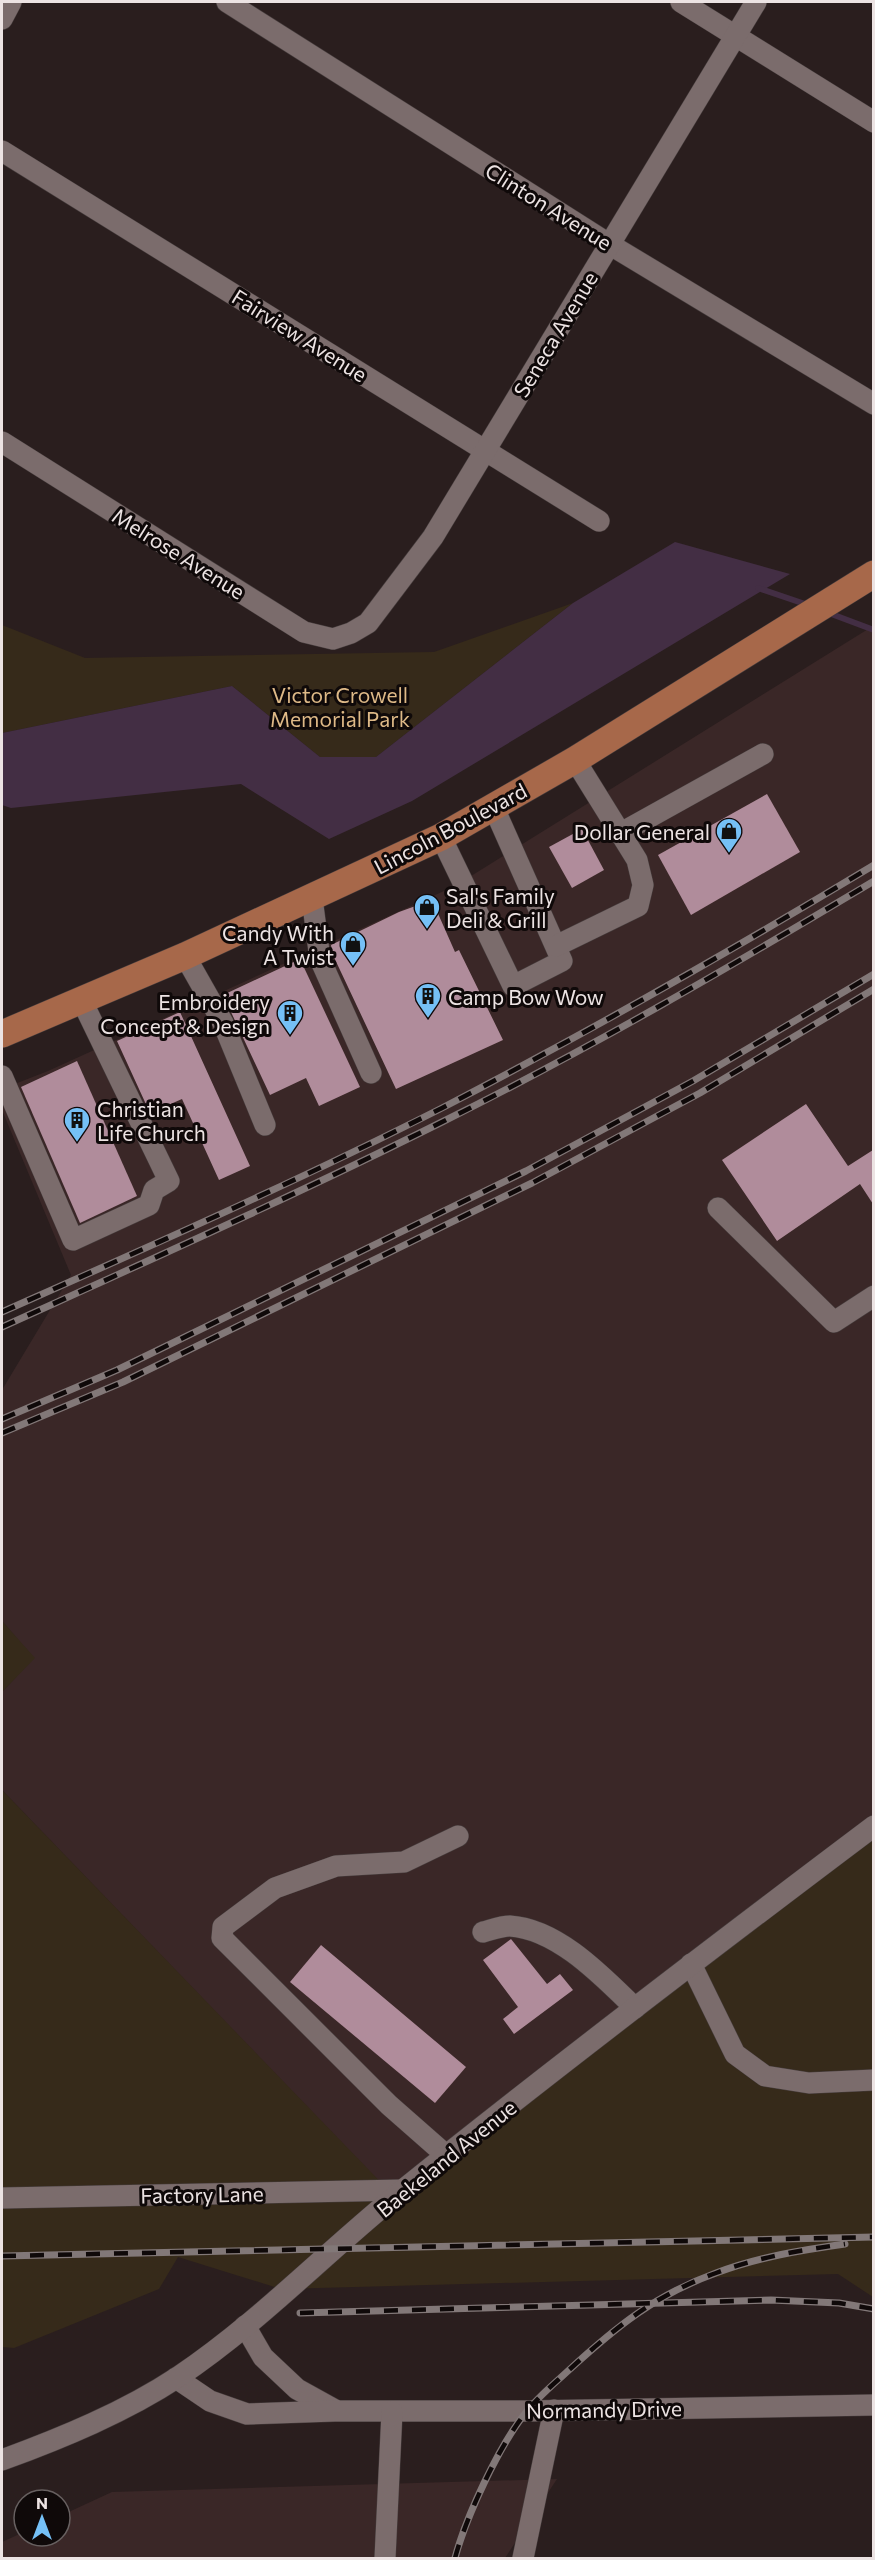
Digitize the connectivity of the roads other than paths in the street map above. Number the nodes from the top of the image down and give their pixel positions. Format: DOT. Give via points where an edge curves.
graph roads {
  1 [pos="11,2"];
  2 [pos="227,2"];
  3 [pos="681,2"];
  4 [pos="756,2"];
  5 [pos="2,19"];
  6 [pos="735,35"];
  7 [pos="873,122"];
  8 [pos="2,151"];
  9 [pos="609,244"];
  10 [pos="873,404"];
  11 [pos="2,442"];
  12 [pos="486,450"];
  13 [pos="599,520"];
  14 [pos="873,574"];
  15 [pos="361,627"];
  16 [pos="763,754"];
  17 [pos="575,760"];
  18 [pos="494,808"];
  19 [pos="621,833"];
  20 [pos="441,837"];
  21 [pos="312,898"];
  22 [pos="556,946"];
  23 [pos="185,956"];
  24 [pos="82,1001"];
  25 [pos="2,1034"];
  26 [pos="371,1073"];
  27 [pos="2,1076"];
  28 [pos="265,1125"];
  29 [pos="718,1208"];
  30 [pos="873,1296"];
  31 [pos="873,1826"];
  32 [pos="458,1836"];
  33 [pos="483,1932"];
  34 [pos="691,1964"];
  35 [pos="635,2008"];
  36 [pos="873,2080"];
  37 [pos="447,2156"];
  38 [pos="403,2190"];
  39 [pos="2,2198"];
  40 [pos="245,2326"];
  41 [pos="176,2378"];
  42 [pos="873,2405"];
  43 [pos="335,2410"];
  44 [pos="554,2410"];
  45 [pos="392,2412"];
  46 [pos="2,2460"];
  47 [pos="384,2559"];
  48 [pos="524,2559"];
  1 -- 5 [label="street"];
  2 -- 9 [label="street, Clinton Avenue"];
  3 -- 6 [label="street"];
  4 -- 6 [label="street, Seneca Avenue"];
  6 -- 7 [label="street"];
  6 -- 9 [label="street, Seneca Avenue"];
  8 -- 12 [label="street, Fairview Avenue"];
  9 -- 10 [label="street, Clinton Avenue"];
  9 -- 12 [label="street, Seneca Avenue"];
  11 -- 15 [label="street, Melrose Avenue" via="304,632 333,639"];
  12 -- 13 [label="street, Fairview Avenue"];
  12 -- 15 [label="street, Seneca Avenue" via="433,537"];
  14 -- 17 [label="main road, Lincoln Boulevard"];
  16 -- 19 [label="street"];
  17 -- 18 [label="main road, Lincoln Boulevard"];
  17 -- 19 [label="street"];
  18 -- 20 [label="main road, Lincoln Boulevard"];
  18 -- 22 [label="street"];
  19 -- 22 [label="street" via="637,860 643,885 638,906"];
  20 -- 21 [label="main road, Lincoln Boulevard"];
  20 -- 22 [label="street" via="513,986 562,961"];
  21 -- 23 [label="main road, Lincoln Boulevard"];
  21 -- 26 [label="street" via="320,959"];
  23 -- 24 [label="main road, Lincoln Boulevard"];
  23 -- 28 [label="street" via="223,1023"];
  24 -- 25 [label="main road, Lincoln Boulevard"];
  24 -- 27 [label="street" via="169,1181 154,1190 149,1205 73,1240"];
  29 -- 30 [label="street" via="834,1322"];
  31 -- 34 [label="street, Baekeland Avenue"];
  32 -- 37 [label="street" via="404,1862 336,1866 275,1888 223,1927 222,1938 389,2105"];
  33 -- 35 [label="street" via="508,1926 528,1929 547,1938 581,1958"];
  34 -- 35 [label="street, Baekeland Avenue"];
  34 -- 36 [label="street" via="735,2054 765,2076 809,2083"];
  35 -- 37 [label="street, Baekeland Avenue"];
  37 -- 38 [label="street, Baekeland Avenue"];
  38 -- 39 [label="street, Factory Lane"];
  38 -- 40 [label="street, Baekeland Avenue"];
  40 -- 41 [label="street, Baekeland Avenue"];
  40 -- 43 [label="street, Normandy Drive" via="263,2357 297,2389"];
  41 -- 43 [label="street, Normandy Drive" via="210,2401 247,2414"];
  41 -- 46 [label="street, Baekeland Avenue" via="98,2421"];
  42 -- 44 [label="street, Normandy Drive"];
  43 -- 45 [label="street, Normandy Drive"];
  44 -- 45 [label="street, Normandy Drive"];
  44 -- 48 [label="street"];
  45 -- 47 [label="street"];
}
